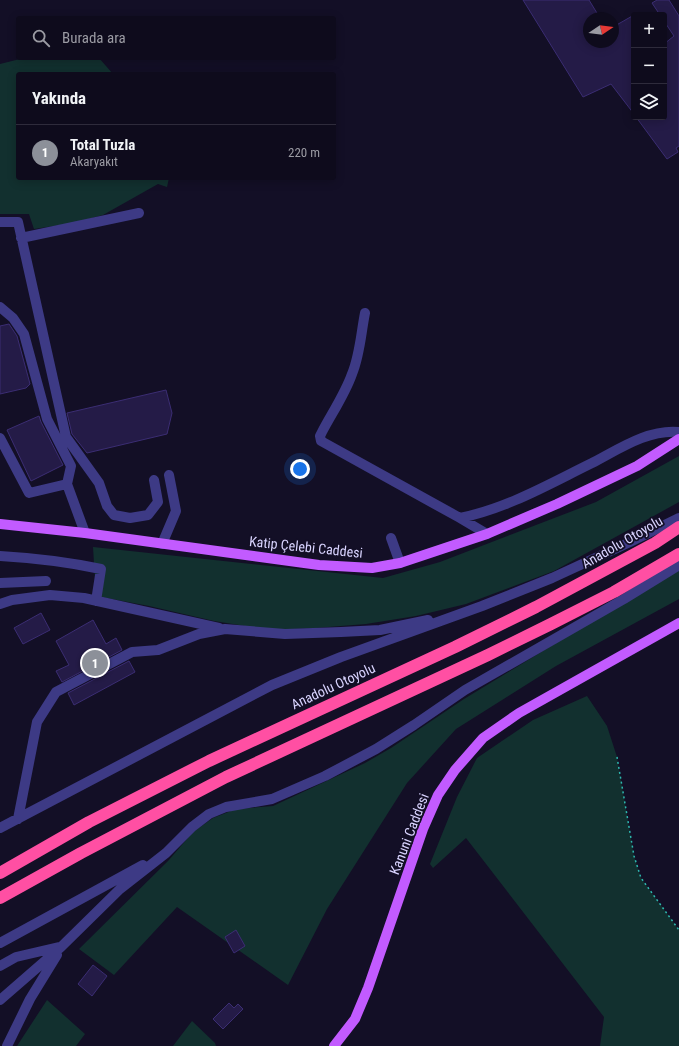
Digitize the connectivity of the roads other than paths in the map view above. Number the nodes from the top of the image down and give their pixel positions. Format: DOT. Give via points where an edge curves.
graph roads {
  1 [pos="139,213"];
  2 [pos="0,222"];
  3 [pos="21,238"];
  4 [pos="0,307"];
  5 [pos="365,313"];
  6 [pos="679,432"];
  7 [pos="0,438"];
  8 [pos="679,439"];
  9 [pos="169,475"];
  10 [pos="154,480"];
  11 [pos="67,484"];
  12 [pos="460,518"];
  13 [pos="679,518"];
  14 [pos="0,524"];
  15 [pos="679,527"];
  16 [pos="85,533"];
  17 [pos="487,534"];
  18 [pos="391,538"];
  19 [pos="162,544"];
  20 [pos="679,554"];
  21 [pos="0,556"];
  22 [pos="400,563"];
  23 [pos="679,565"];
  24 [pos="46,581"];
  25 [pos="0,583"];
  26 [pos="96,601"];
  27 [pos="0,604"];
  28 [pos="482,606"];
  29 [pos="679,623"];
  30 [pos="225,629"];
  31 [pos="18,818"];
  32 [pos="0,828"];
  33 [pos="166,853"];
  34 [pos="0,873"];
  35 [pos="0,898"];
  36 [pos="0,943"];
  37 [pos="61,947"];
  38 [pos="0,966"];
  39 [pos="0,1000"];
  40 [pos="7,1046"];
  41 [pos="334,1046"];
  1 -- 3 [label="lane"];
  2 -- 3 [label="lane" via="18,222"];
  3 -- 10 [label="lane" via="66,436 98,483 107,506 114,515 130,518 148,515 158,502"];
  4 -- 11 [label="lane" via="13,318 24,334 47,419 71,466"];
  5 -- 12 [label="lane" via="353,374 320,436 321,441"];
  6 -- 12 [label="lane" via="668,431 644,436 519,499 486,512"];
  7 -- 11 [label="lane" via="29,493"];
  8 -- 17 [label="main road, Katip Çelebi Caddesi" via="631,469"];
  9 -- 19 [label="lane" via="176,511"];
  11 -- 16 [label="lane"];
  12 -- 17 [label="lane"];
  13 -- 28 [label="lane" via="552,578"];
  14 -- 16 [label="main road, Katip Çelebi Caddesi"];
  15 -- 34 [label="highway, Anadolu Otoyolu" via="655,543 536,607 209,761 89,822"];
  16 -- 19 [label="main road, Katip Çelebi Caddesi"];
  17 -- 22 [label="main road, Katip Çelebi Caddesi"];
  18 -- 22 [label="lane"];
  19 -- 22 [label="main road, Katip Çelebi Caddesi" via="319,565 372,568"];
  20 -- 35 [label="highway" via="614,592 474,662 226,777"];
  21 -- 26 [label="lane" via="101,569"];
  23 -- 33 [label="lane" via="465,690 376,749 325,776 272,799 209,814"];
  24 -- 25 [label="lane"];
  26 -- 27 [label="lane" via="50,595"];
  26 -- 30 [label="lane"];
  28 -- 30 [label="lane" via="423,622 380,630 285,634"];
  28 -- 31 [label="lane" via="272,685"];
  29 -- 41 [label="main road, Kanuni Caddesi" via="519,713 483,738 455,770 438,795 423,829 355,1019"];
  30 -- 31 [label="lane" via="199,634 158,650 132,652 56,692 38,722"];
  31 -- 32 [label="lane"];
  33 -- 36 [label="lane"];
  33 -- 37 [label="lane" via="120,889"];
  37 -- 38 [label="lane" via="16,957"];
  37 -- 39 [label="lane"];
  37 -- 40 [label="lane" via="30,999"];
}
